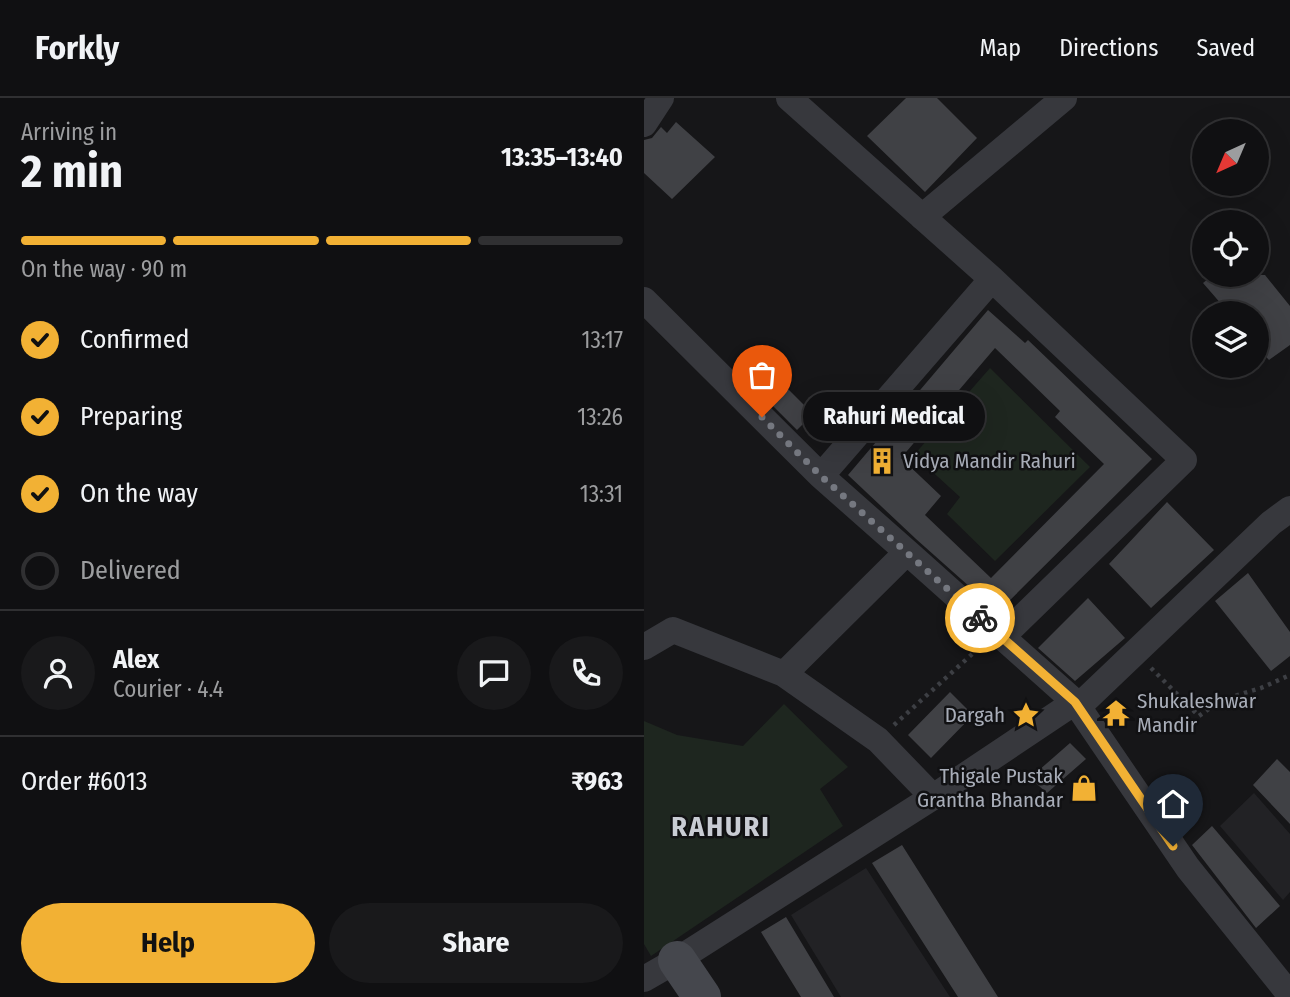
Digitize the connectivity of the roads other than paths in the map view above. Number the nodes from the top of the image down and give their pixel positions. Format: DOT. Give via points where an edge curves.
graph roads {
  1 [pos="661,98"];
  2 [pos="789,98"];
  3 [pos="1064,98"];
  4 [pos="644,124"];
  5 [pos="922,216"];
  6 [pos="992,279"];
  7 [pos="644,300"];
  8 [pos="821,476"];
  9 [pos="1290,509"];
  10 [pos="907,552"];
  11 [pos="999,635"];
  12 [pos="644,647"];
  13 [pos="784,674"];
  14 [pos="1076,705"];
  15 [pos="933,797"];
  16 [pos="677,960"];
  17 [pos="644,979"];
  18 [pos="1290,995"];
  19 [pos="702,997"];
  1 -- 4 [label="street"];
  2 -- 5 [label="street"];
  3 -- 5 [label="street"];
  5 -- 6 [label="street"];
  6 -- 8 [label="street"];
  6 -- 11 [label="street" via="1184,460"];
  7 -- 8 [label="street"];
  8 -- 10 [label="street"];
  9 -- 14 [label="street"];
  10 -- 11 [label="street"];
  10 -- 13 [label="street"];
  11 -- 14 [label="street"];
  12 -- 13 [label="street" via="673,630"];
  13 -- 15 [label="street" via="878,740"];
  14 -- 15 [label="street"];
  14 -- 18 [label="street" via="1188,868"];
  15 -- 16 [label="street"];
  16 -- 17 [label="street"];
  16 -- 19 [label="street"];
}
